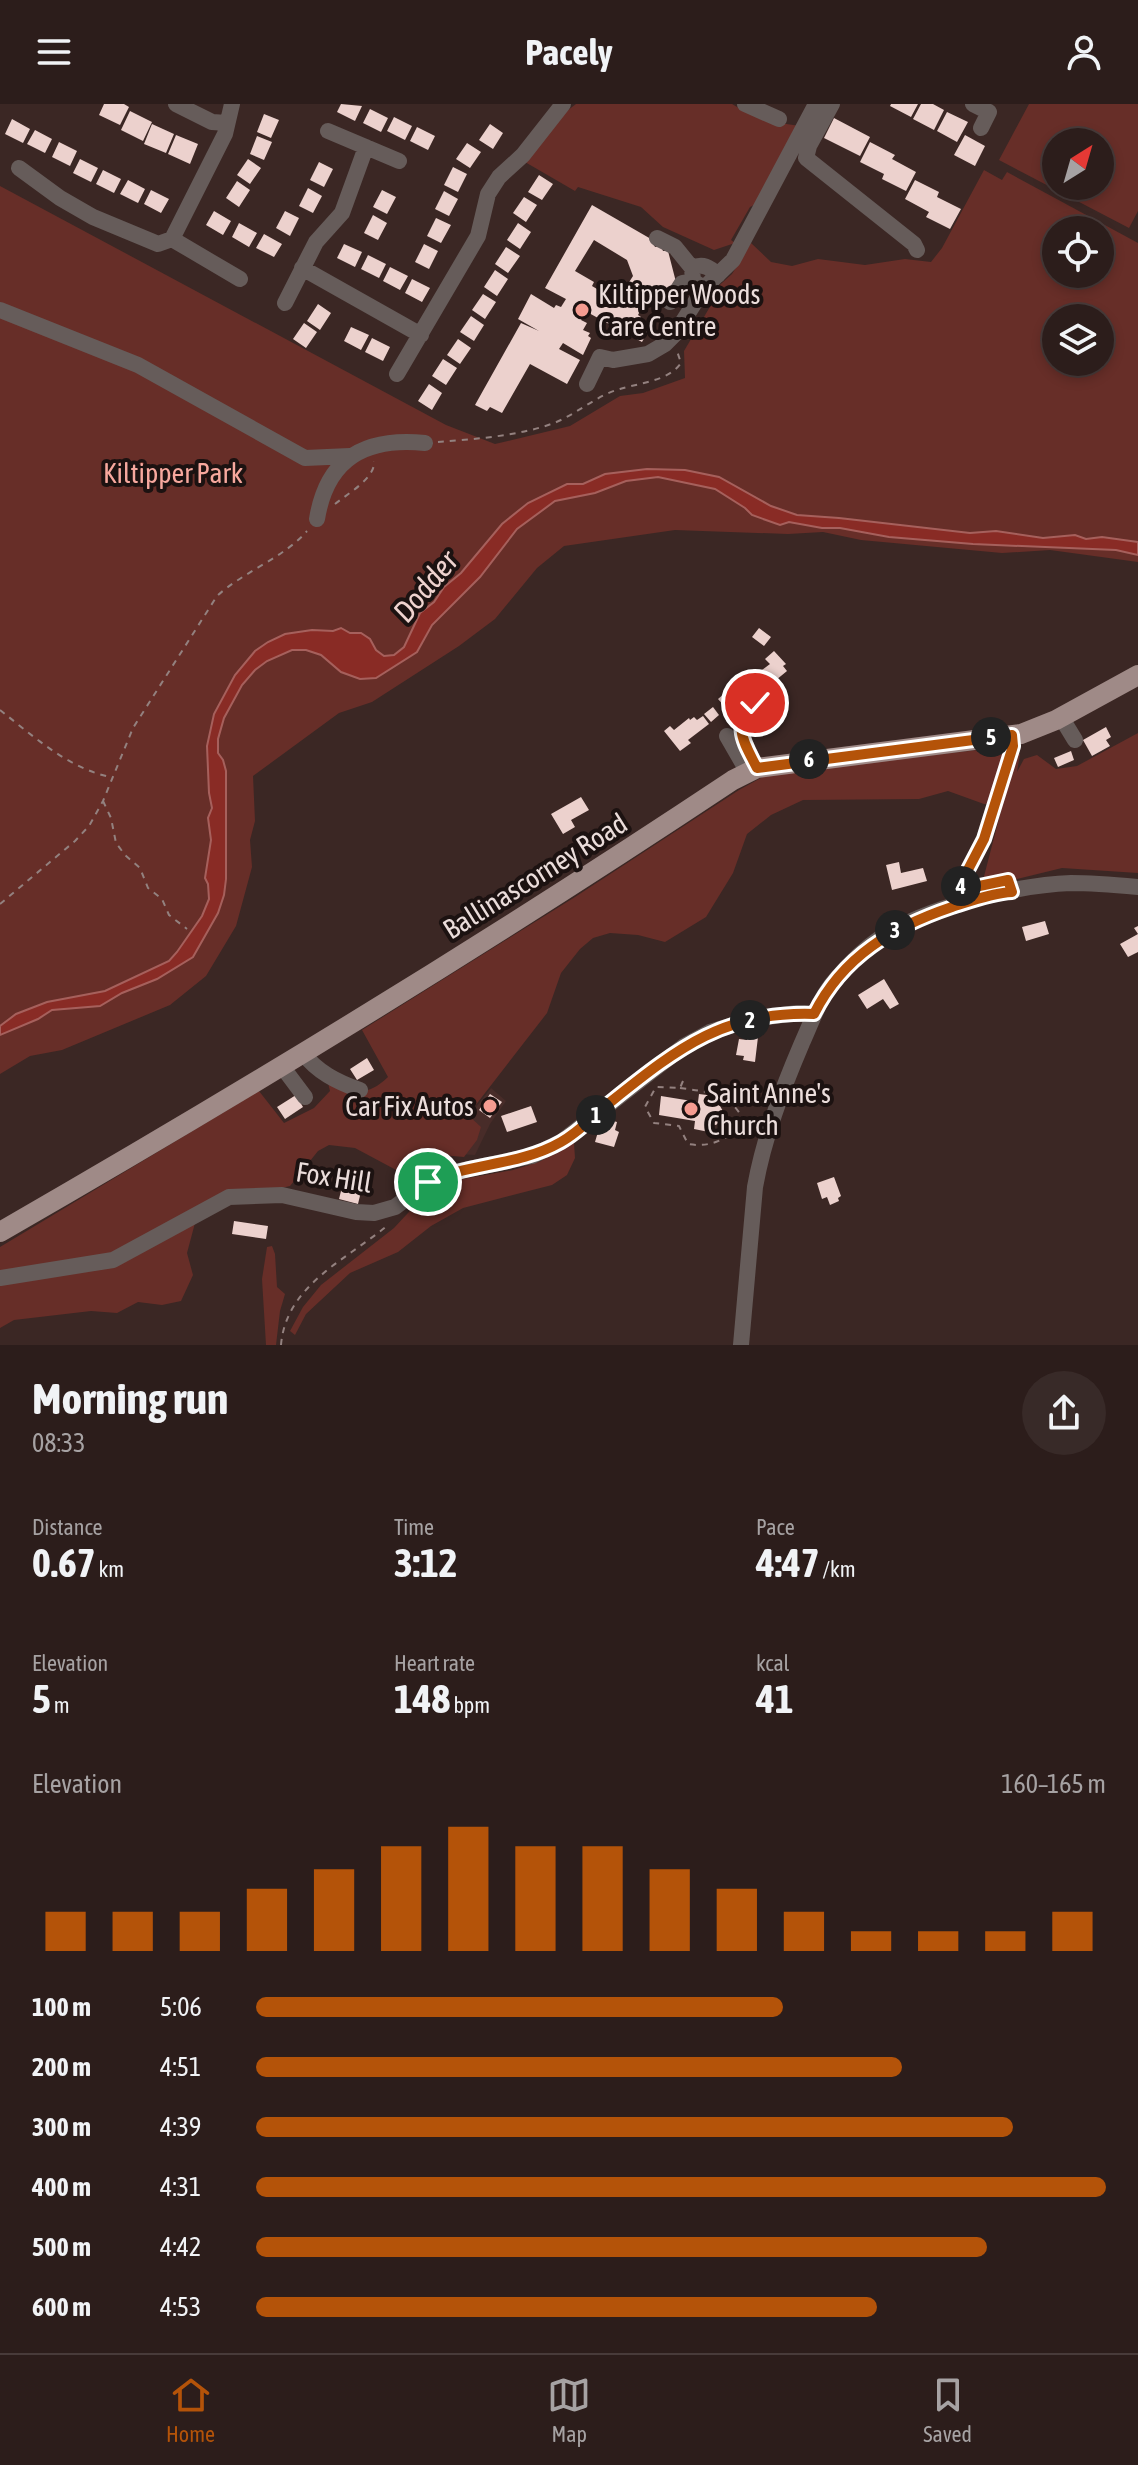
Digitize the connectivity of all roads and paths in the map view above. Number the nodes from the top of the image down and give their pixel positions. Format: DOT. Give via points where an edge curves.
graph roads {
  1 [pos="176,104"];
  2 [pos="232,104"];
  3 [pos="563,104"];
  4 [pos="745,104"];
  5 [pos="816,104"];
  6 [pos="832,104"];
  7 [pos="973,104"];
  8 [pos="779,119"];
  9 [pos="227,123"];
  10 [pos="981,128"];
  11 [pos="328,131"];
  12 [pos="366,147"];
  13 [pos="399,161"];
  14 [pos="19,168"];
  15 [pos="657,238"];
  16 [pos="172,239"];
  17 [pos="917,250"];
  18 [pos="302,268"];
  19 [pos="240,279"];
  20 [pos="696,279"];
  21 [pos="670,302"];
  22 [pos="285,303"];
  23 [pos="0,310"];
  24 [pos="421,335"];
  25 [pos="668,341"];
  26 [pos="397,374"];
  27 [pos="587,384"];
  28 [pos="425,443"];
  29 [pos="374,446"];
  30 [pos="350,456"];
  31 [pos="317,519"];
  32 [pos="1138,675"];
  33 [pos="755,703"];
  34 [pos="0,710"];
  35 [pos="1061,717"];
  36 [pos="1012,735"];
  37 [pos="727,736"];
  38 [pos="1075,740"];
  39 [pos="752,770"];
  40 [pos="111,777"];
  41 [pos="103,801"];
  42 [pos="1138,887"];
  43 [pos="965,889"];
  44 [pos="0,904"];
  45 [pos="187,929"];
  46 [pos="814,1014"];
  47 [pos="302,1052"];
  48 [pos="281,1065"];
  49 [pos="683,1081"];
  50 [pos="680,1088"];
  51 [pos="360,1090"];
  52 [pos="305,1097"];
  53 [pos="745,1122"];
  54 [pos="769,1129"];
  55 [pos="0,1232"];
  56 [pos="373,1237"];
  57 [pos="0,1278"];
  58 [pos="281,1345"];
  59 [pos="741,1345"];
  1 -- 9 [label="street" via="212,122"];
  2 -- 9 [label="street"];
  3 -- 24 [label="street" via="488,194 478,236"];
  4 -- 8 [label="street"];
  5 -- 20 [label="street" via="733,260 718,275"];
  6 -- 17 [label="street" via="806,158"];
  7 -- 10 [label="street" via="989,112"];
  9 -- 16 [label="street"];
  11 -- 12 [label="street"];
  12 -- 13 [label="street"];
  12 -- 18 [label="street" via="342,213"];
  14 -- 16 [label="street" via="93,217 158,244"];
  15 -- 20 [label="street" via="675,247"];
  16 -- 19 [label="street"];
  18 -- 22 [label="street"];
  18 -- 24 [label="street"];
  20 -- 21 [label="street" via="682,283"];
  20 -- 25 [label="street"];
  23 -- 30 [label="street" via="138,365 305,458"];
  24 -- 26 [label="street"];
  25 -- 27 [label="street" via="639,356 600,357"];
  25 -- 28 [label="path" via="681,363 655,380 617,389 552,423"];
  28 -- 29 [label="street"];
  29 -- 30 [label="street"];
  29 -- 31 [label="path" via="371,474"];
  30 -- 31 [label="street" via="320,502"];
  31 -- 40 [label="path" via="302,537 217,596 133,728"];
  32 -- 35 [label="main road, Ballinascorney Road"];
  33 -- 39 [label="street" via="741,719 740,731"];
  34 -- 40 [label="path" via="39,742"];
  35 -- 36 [label="main road, Ballinascorney Road"];
  35 -- 38 [label="street"];
  36 -- 39 [label="main road, Ballinascorney Road"];
  36 -- 43 [label="path" via="984,839 960,885"];
  37 -- 39 [label="street"];
  39 -- 47 [label="main road, Ballinascorney Road" via="567,891"];
  40 -- 41 [label="path"];
  41 -- 44 [label="path" via="75,841"];
  41 -- 45 [label="path" via="116,843 140,868 169,915"];
  42 -- 46 [label="street" via="1043,886 921,918 862,952 833,981"];
  46 -- 54 [label="street"];
  46 -- 57 [label="street, Fox Hill" via="753,1019 710,1032 684,1046 561,1142 532,1156 449,1173 395,1207 356,1212 282,1195 229,1197 113,1260"];
  47 -- 48 [label="main road, Ballinascorney Road"];
  47 -- 51 [label="street" via="318,1070"];
  48 -- 52 [label="street"];
  48 -- 55 [label="main road, Ballinascorney Road"];
  49 -- 50 [label="path"];
  50 -- 53 [label="path" via="718,1093"];
  50 -- 53 [label="path" via="656,1087 645,1107 654,1123 679,1126 688,1144 706,1147"];
  53 -- 54 [label="path"];
  54 -- 59 [label="street" via="748,1209"];
  56 -- 58 [label="path" via="316,1278 299,1297"];
}
